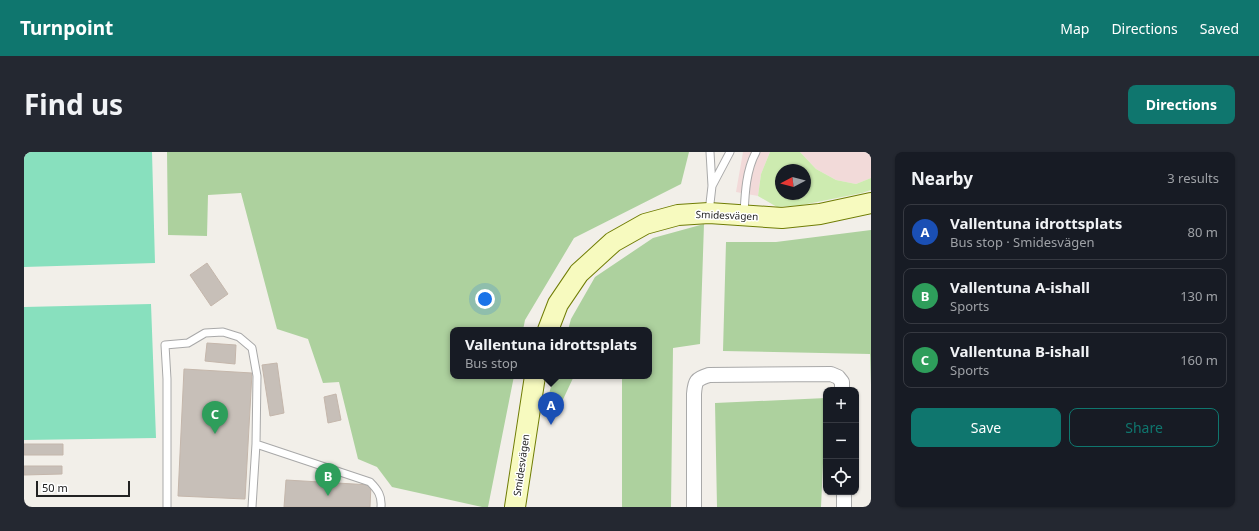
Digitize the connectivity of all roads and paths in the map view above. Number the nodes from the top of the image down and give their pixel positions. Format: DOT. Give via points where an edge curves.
graph roads {
  1 [pos="710,152"];
  2 [pos="730,152"];
  3 [pos="756,152"];
  4 [pos="712,186"];
  5 [pos="868,202"];
  6 [pos="709,213"];
  7 [pos="744,215"];
  8 [pos="549,327"];
  9 [pos="535,379"];
  10 [pos="842,387"];
  11 [pos="256,444"];
  12 [pos="844,495"];
  13 [pos="167,507"];
  14 [pos="252,507"];
  15 [pos="381,507"];
  16 [pos="515,507"];
  17 [pos="694,507"];
  18 [pos="844,507"];
  1 -- 4 [label="lane"];
  2 -- 4 [label="lane"];
  3 -- 7 [label="lane" via="748,177"];
  4 -- 6 [label="lane"];
  5 -- 7 [label="main road, Smidesvägen" via="820,214 782,218"];
  6 -- 7 [label="main road, Smidesvägen"];
  6 -- 8 [label="main road, Smidesvägen" via="678,215 645,224 613,242 579,273 558,304"];
  9 -- 16 [label="main road, Smidesvägen"];
  10 -- 17 [label="street" via="838,377 831,374 709,375 700,378 695,383 694,394"];
  11 -- 13 [label="lane" via="257,376 252,348 239,337 223,332 205,333 188,343 165,345"];
  11 -- 14 [label="lane"];
  11 -- 15 [label="lane" via="370,482 382,498"];
  12 -- 18 [label="street"];
}
